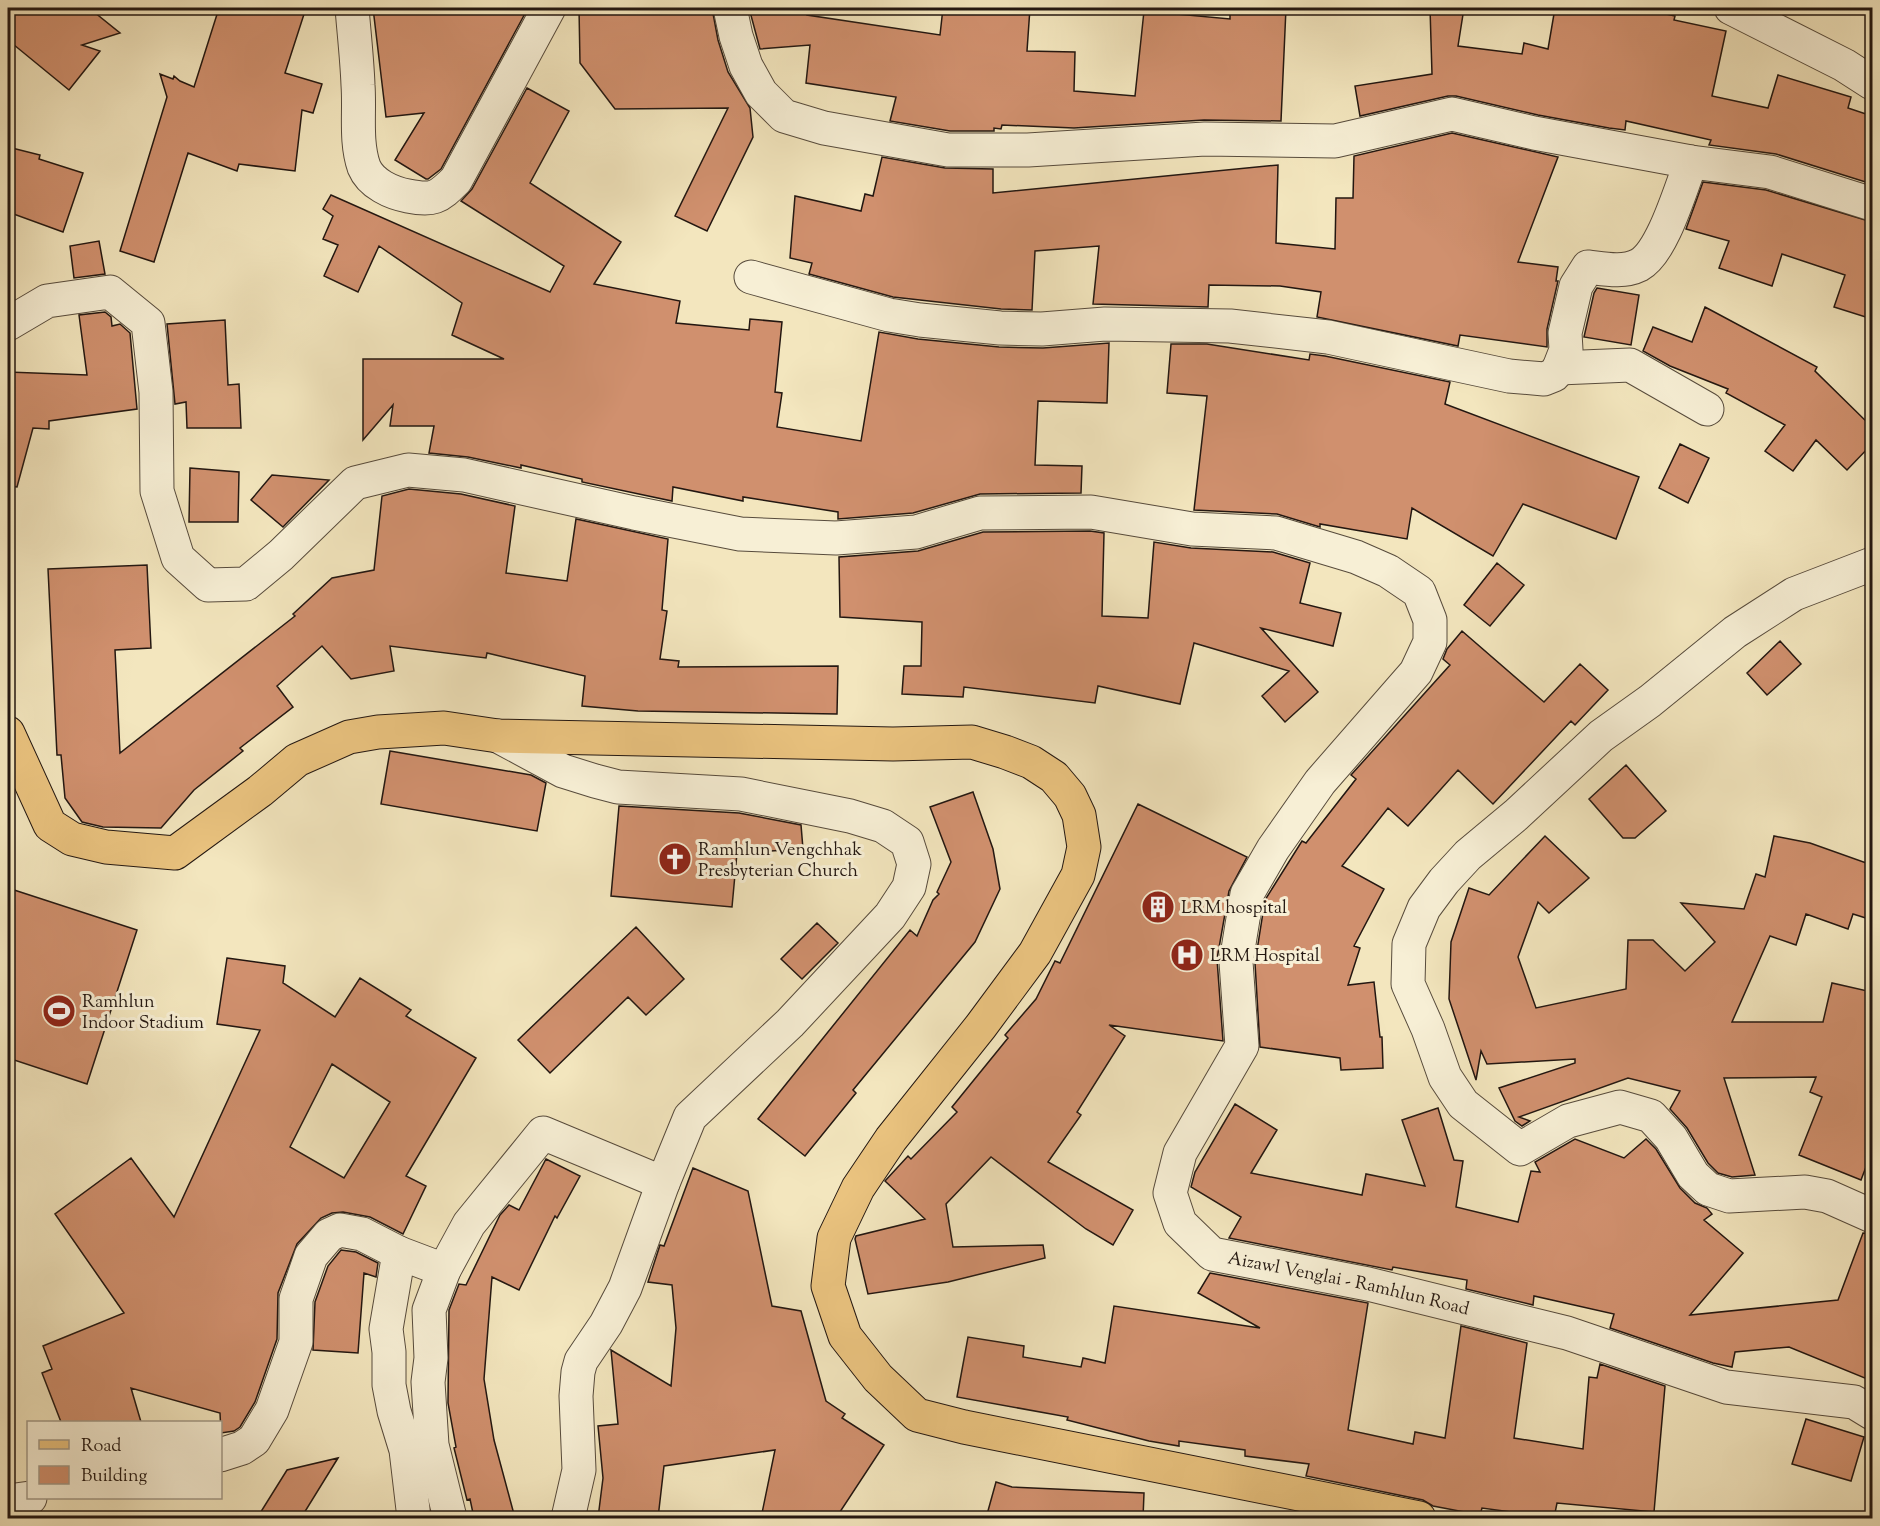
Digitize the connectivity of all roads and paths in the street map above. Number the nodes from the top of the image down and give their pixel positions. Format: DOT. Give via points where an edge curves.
graph roads {
  1 [pos="352,8"];
  2 [pos="549,8"];
  3 [pos="730,8"];
  4 [pos="1731,8"];
  5 [pos="1872,83"];
  6 [pos="1691,162"];
  7 [pos="1872,204"];
  8 [pos="751,277"];
  9 [pos="8,324"];
  10 [pos="1559,368"];
  11 [pos="1707,409"];
  12 [pos="1872,564"];
  13 [pos="8,734"];
  14 [pos="498,736"];
  15 [pos="663,1183"];
  16 [pos="1872,1216"];
  17 [pos="399,1253"];
  18 [pos="444,1270"];
  19 [pos="1872,1413"];
  20 [pos="222,1454"];
  21 [pos="27,1498"];
  22 [pos="8,1501"];
  23 [pos="414,1518"];
  24 [pos="450,1518"];
  25 [pos="568,1518"];
  26 [pos="1419,1518"];
  1 -- 2 [label="street" via="359,139 365,169 388,190 427,200 456,180"];
  3 -- 6 [label="street" via="746,66 761,93 784,116 824,128 948,150 1028,150 1205,139 1335,141 1452,114"];
  4 -- 5 [label="street"];
  6 -- 7 [label="street" via="1770,172"];
  6 -- 10 [label="street" via="1665,231 1640,265 1622,270 1588,267 1575,286 1565,333 1566,350"];
  8 -- 10 [label="street" via="920,320 1021,328 1105,324 1230,326 1338,339 1509,376 1544,379"];
  9 -- 19 [label="street, Aizawl Venglai - Ramhlun Road" via="47,301 110,292 148,323 156,392 157,491 178,558 208,585 246,584 282,555 355,483 408,470 464,475 740,534 836,538 916,532 980,513 1091,512 1192,529 1276,533 1388,571 1419,592 1430,620 1430,642 1416,672 1320,782 1247,894 1236,962 1242,1046 1180,1153 1170,1193 1180,1223 1212,1254 1368,1284 1567,1333 1726,1386 1854,1402"];
  10 -- 11 [label="street" via="1630,365"];
  12 -- 16 [label="street" via="1794,594 1735,632 1602,736 1468,855 1425,908 1409,944 1408,984 1445,1077 1462,1104 1520,1149 1568,1121 1620,1107 1651,1116 1671,1138 1693,1175 1708,1189 1729,1196 1805,1192"];
  13 -- 14 [label="main road" via="50,825 72,839 106,847 175,853 297,760 349,737 444,728"];
  14 -- 15 [label="street" via="563,771 618,787 741,794 850,816 883,826 907,842 914,864 909,887 890,916 789,1023 690,1117"];
  14 -- 26 [label="main road" via="881,744 972,742 1031,762 1054,777 1079,815 1084,847 1078,875 1035,952 858,1188 834,1238 828,1286 845,1336 878,1378 917,1415 975,1430"];
  15 -- 18 [label="street" via="543,1132 469,1224"];
  15 -- 25 [label="street" via="625,1288 581,1361 576,1396 579,1470"];
  17 -- 18 [label="street"];
  17 -- 20 [label="street" via="352,1231 340,1230 318,1246 296,1299 296,1342 272,1410 254,1440"];
  17 -- 23 [label="street" via="386,1329 389,1385 406,1450"];
  18 -- 24 [label="street" via="429,1310 428,1382 432,1445"];
  21 -- 22 [label="street"];
}
